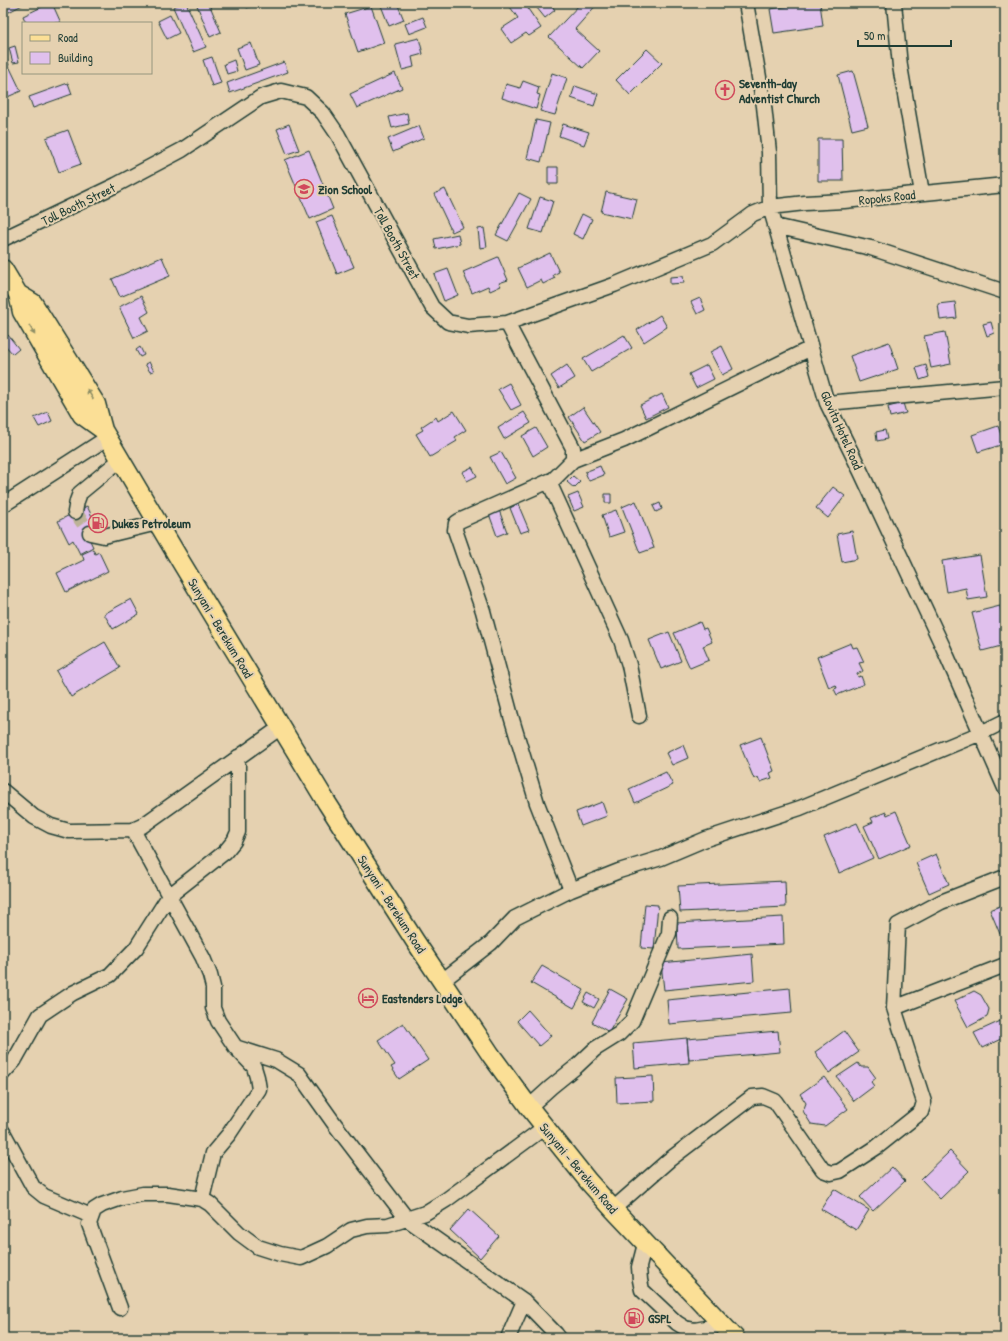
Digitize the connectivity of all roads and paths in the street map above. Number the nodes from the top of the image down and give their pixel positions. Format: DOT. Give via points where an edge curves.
graph roads {
  1 [pos="746,3"];
  2 [pos="894,3"];
  3 [pos="1005,184"];
  4 [pos="922,193"];
  5 [pos="770,207"];
  6 [pos="775,226"];
  7 [pos="3,239"];
  8 [pos="3,269"];
  9 [pos="1005,292"];
  10 [pos="507,323"];
  11 [pos="811,348"];
  12 [pos="1005,387"];
  13 [pos="827,403"];
  14 [pos="105,434"];
  15 [pos="120,460"];
  16 [pos="573,460"];
  17 [pos="549,482"];
  18 [pos="3,505"];
  19 [pos="75,512"];
  20 [pos="158,523"];
  21 [pos="90,533"];
  22 [pos="639,716"];
  23 [pos="1005,722"];
  24 [pos="280,727"];
  25 [pos="981,734"];
  26 [pos="238,758"];
  27 [pos="1005,788"];
  28 [pos="3,791"];
  29 [pos="133,830"];
  30 [pos="1005,877"];
  31 [pos="571,890"];
  32 [pos="168,896"];
  33 [pos="670,918"];
  34 [pos="1005,965"];
  35 [pos="442,981"];
  36 [pos="894,1008"];
  37 [pos="236,1048"];
  38 [pos="3,1074"];
  39 [pos="529,1107"];
  40 [pos="545,1127"];
  41 [pos="3,1132"];
  42 [pos="202,1199"];
  43 [pos="613,1209"];
  44 [pos="91,1216"];
  45 [pos="407,1219"];
  46 [pos="645,1244"];
  47 [pos="524,1301"];
  48 [pos="120,1308"];
  49 [pos="722,1325"];
  50 [pos="508,1338"];
  51 [pos="558,1338"];
  52 [pos="735,1338"];
  1 -- 5 [label="street, Glovita Hotel Road" via="764,106 769,152"];
  2 -- 4 [label="street" via="900,66"];
  3 -- 4 [label="street, Ropoks Road"];
  4 -- 5 [label="street, Ropoks Road"];
  5 -- 6 [label="street, Glovita Hotel Road"];
  5 -- 10 [label="street, Toll Booth Street" via="753,214 712,244 614,285"];
  6 -- 9 [label="street" via="871,248"];
  6 -- 11 [label="street, Glovita Hotel Road"];
  7 -- 10 [label="street, Toll Booth Street" via="182,150 261,97 281,90 306,97 323,113 338,135 432,307 448,322 468,326"];
  8 -- 14 [label="main road, Sunyani - Berekum Road" via="18,294 22,312 82,415"];
  10 -- 16 [label="street" via="573,448"];
  11 -- 13 [label="street, Glovita Hotel Road"];
  11 -- 16 [label="street" via="624,440"];
  12 -- 13 [label="street"];
  13 -- 25 [label="street, Glovita Hotel Road"];
  14 -- 15 [label="main road, Sunyani - Berekum Road"];
  14 -- 18 [label="street"];
  15 -- 19 [label="street" via="80,493"];
  15 -- 20 [label="main road, Sunyani - Berekum Road"];
  16 -- 17 [label="street"];
  17 -- 22 [label="street" via="621,640 629,665"];
  17 -- 31 [label="street" via="459,521 455,530 483,611 537,803"];
  20 -- 21 [label="street" via="104,536"];
  20 -- 24 [label="main road, Sunyani - Berekum Road"];
  23 -- 25 [label="street"];
  24 -- 26 [label="street"];
  24 -- 35 [label="main road, Sunyani - Berekum Road"];
  25 -- 27 [label="street, Glovita Hotel Road"];
  25 -- 31 [label="street" via="800,808 706,839"];
  26 -- 29 [label="street"];
  26 -- 32 [label="street" via="238,832 234,842 225,852"];
  28 -- 29 [label="street" via="51,826 69,831"];
  29 -- 32 [label="street"];
  30 -- 36 [label="street" via="941,902 898,925"];
  31 -- 35 [label="street" via="515,918 490,943"];
  32 -- 37 [label="street" via="203,958 213,987 213,1008 218,1022"];
  32 -- 38 [label="street" via="136,948 110,975 73,993 40,1015 14,1061"];
  33 -- 39 [label="street" via="669,933 632,1021 619,1034 595,1049"];
  34 -- 36 [label="street"];
  35 -- 39 [label="main road, Sunyani - Berekum Road"];
  36 -- 43 [label="street" via="924,1102 921,1112 877,1147 840,1171 831,1173 823,1170 775,1101 763,1096 752,1097 669,1160"];
  37 -- 42 [label="street" via="254,1067 258,1089 229,1134 213,1153"];
  37 -- 45 [label="street" via="276,1060 299,1074"];
  39 -- 40 [label="main road, Sunyani - Berekum Road"];
  40 -- 43 [label="main road, Sunyani - Berekum Road"];
  40 -- 45 [label="street" via="446,1200 425,1213"];
  41 -- 44 [label="street" via="33,1186 44,1196"];
  42 -- 44 [label="street" via="168,1194 144,1194 102,1205 94,1210"];
  42 -- 45 [label="street" via="258,1247 301,1258 327,1246 351,1230 388,1225"];
  43 -- 46 [label="main road, Sunyani - Berekum Road"];
  44 -- 48 [label="street" via="89,1224"];
  45 -- 47 [label="street"];
  46 -- 49 [label="main road, Sunyani - Berekum Road"];
  46 -- 49 [label="street" via="639,1267 642,1290 685,1328 695,1330"];
  47 -- 50 [label="street"];
  47 -- 51 [label="street"];
  49 -- 52 [label="main road, Sunyani - Berekum Road"];
}
